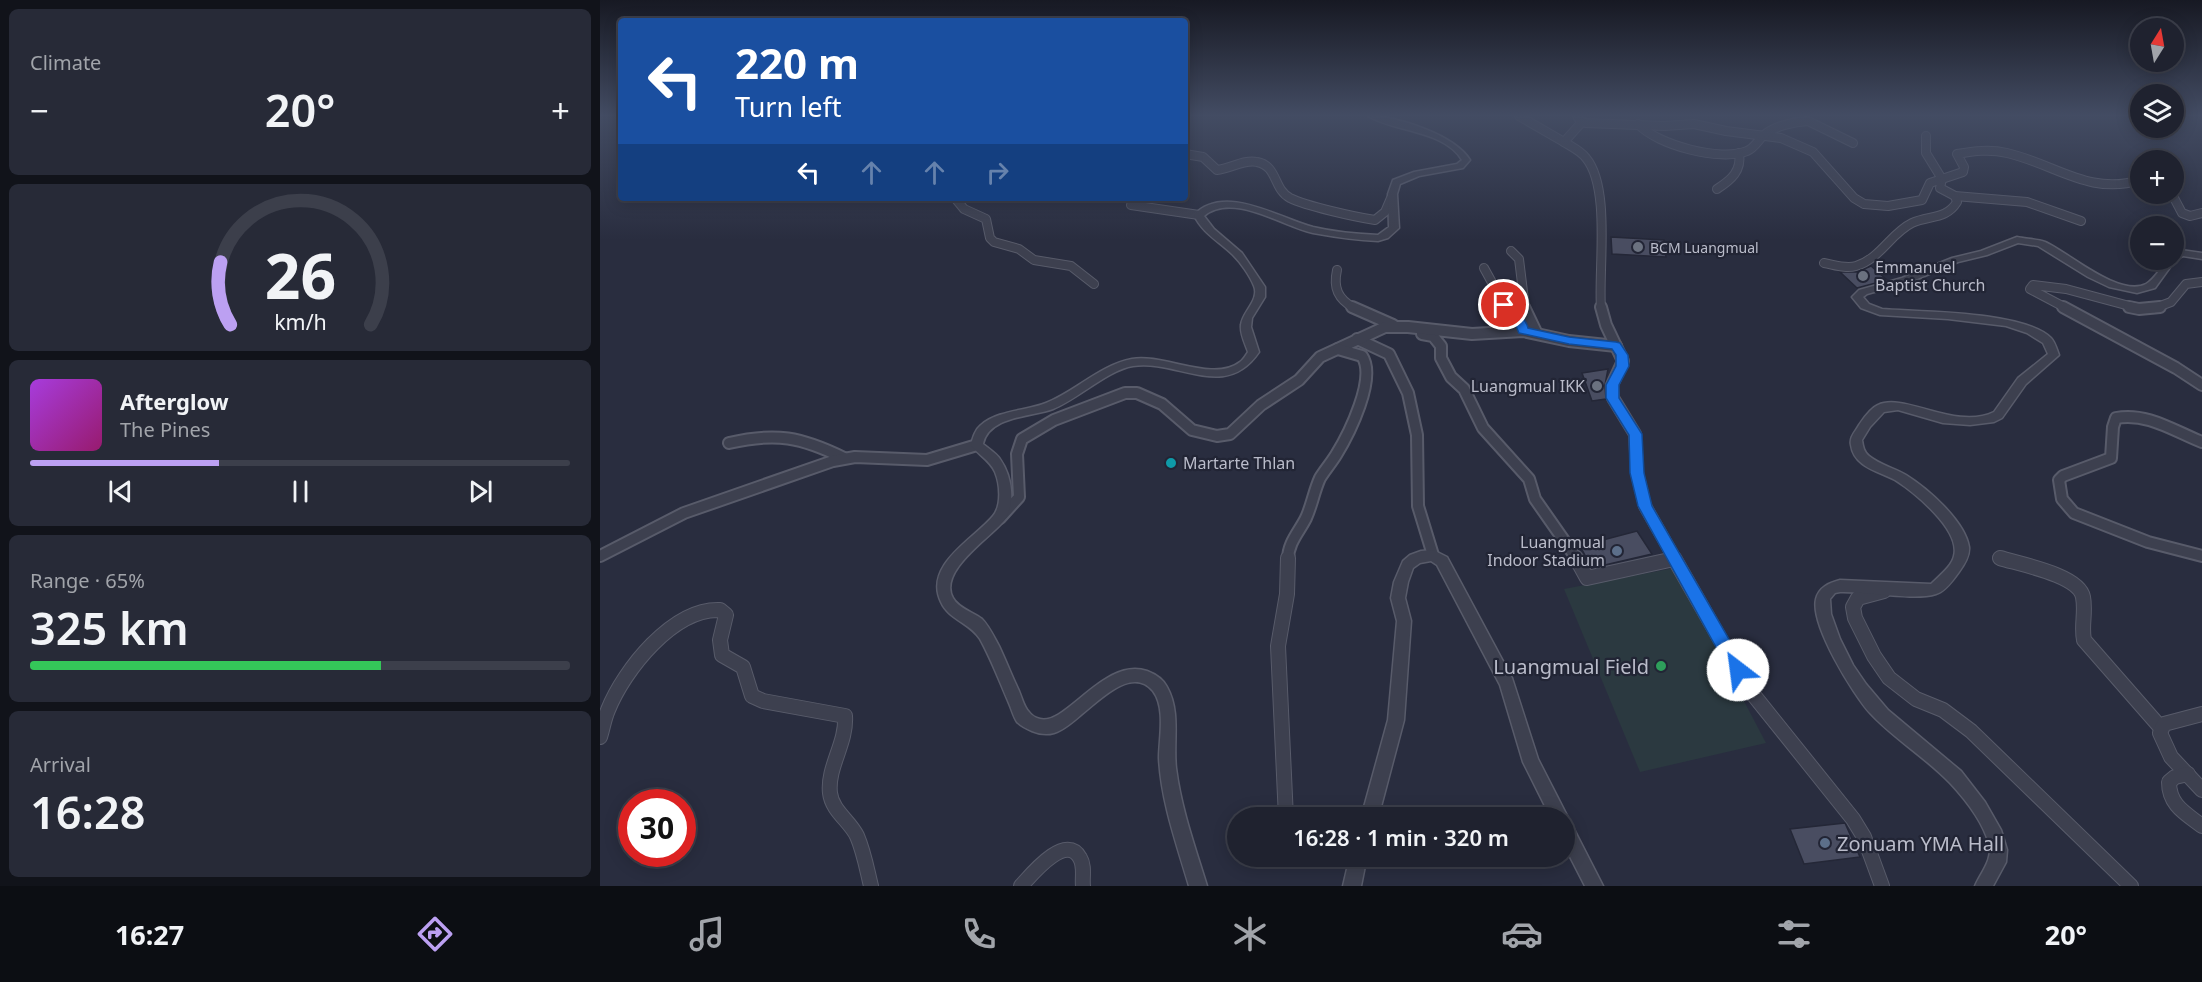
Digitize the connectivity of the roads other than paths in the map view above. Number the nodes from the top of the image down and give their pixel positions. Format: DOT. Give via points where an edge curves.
graph roads {
  1 [pos="1200,157"];
  2 [pos="1466,157"];
  3 [pos="1586,157"];
  4 [pos="1741,157"];
  5 [pos="1818,157"];
  6 [pos="1929,157"];
  7 [pos="1959,157"];
  8 [pos="2019,157"];
  9 [pos="1942,179"];
  10 [pos="2130,183"];
  11 [pos="1717,189"];
  12 [pos="1955,196"];
  13 [pos="1391,198"];
  14 [pos="957,201"];
  15 [pos="2175,204"];
  16 [pos="1131,205"];
  17 [pos="2202,213"];
  18 [pos="1199,215"];
  19 [pos="2081,221"];
  20 [pos="1511,251"];
  21 [pos="2184,253"];
  22 [pos="2202,256"];
  23 [pos="1824,263"];
  24 [pos="1484,268"];
  25 [pos="1337,270"];
  26 [pos="2164,270"];
  27 [pos="2202,282"];
  28 [pos="1094,284"];
  29 [pos="1396,326"];
  30 [pos="1523,331"];
  31 [pos="1536,332"];
  32 [pos="1357,339"];
  33 [pos="1616,346"];
  34 [pos="1338,349"];
  35 [pos="2202,386"];
  36 [pos="2202,442"];
  37 [pos="729,443"];
  38 [pos="977,445"];
  39 [pos="844,458"];
  40 [pos="999,518"];
  41 [pos="1433,555"];
  42 [pos="600,556"];
  43 [pos="2202,556"];
  44 [pos="2000,558"];
  45 [pos="1674,559"];
  46 [pos="1889,590"];
  47 [pos="2202,714"];
  48 [pos="2161,728"];
  49 [pos="600,736"];
  50 [pos="2188,774"];
  51 [pos="2202,790"];
  52 [pos="1285,807"];
  53 [pos="1372,807"];
  54 [pos="1554,807"];
  55 [pos="2202,826"];
  56 [pos="1575,848"];
  57 [pos="1356,867"];
  58 [pos="872,886"];
  59 [pos="1021,886"];
  60 [pos="1083,886"];
  61 [pos="1198,886"];
  62 [pos="1352,886"];
  63 [pos="1594,886"];
  64 [pos="1882,886"];
  65 [pos="1984,886"];
  66 [pos="2131,886"];
  1 -- 13 [label="street" via="1217,170 1242,161 1261,162 1272,169 1281,192 1290,198 1361,218 1375,220 1385,212"];
  2 -- 13 [label="street" via="1460,166 1396,182"];
  3 -- 33 [label="street" via="1594,174 1601,237 1601,310"];
  4 -- 11 [label="street" via="1737,174"];
  5 -- 9 [label="street" via="1854,198 1872,206 1922,200 1927,185"];
  6 -- 9 [label="street"];
  7 -- 9 [label="street" via="1965,170"];
  8 -- 10 [label="street" via="2089,182"];
  9 -- 12 [label="street" via="1940,188"];
  12 -- 19 [label="street" via="2027,202"];
  12 -- 23 [label="street" via="1957,202 1951,211 1910,224 1871,260 1857,265"];
  13 -- 18 [label="street" via="1394,228 1378,238 1312,230 1269,213 1229,204 1208,207"];
  14 -- 28 [label="street" via="986,219 994,242 1019,249 1034,260 1071,267"];
  15 -- 17 [label="street" via="2180,213"];
  16 -- 18 [label="street"];
  18 -- 38 [label="street" via="1203,224 1242,258 1260,287 1245,327 1254,352 1250,359 1235,370 1214,374 1145,361 1126,364 1062,401 994,421 981,431"];
  20 -- 31 [label="street" via="1519,260 1524,306"];
  21 -- 22 [label="street"];
  24 -- 30 [label="street"];
  25 -- 29 [label="street" via="1334,287 1338,297"];
  26 -- 46 [label="street" via="2151,286 2130,289 2102,280 2041,244 2018,240 1858,294 1865,306 1880,312 2024,327 2042,336 2054,350 2022,381 1998,415 1990,419 1943,419 1889,406 1881,408 1866,424 1856,440 1859,453 1915,489 1958,531 1962,545 1961,557 1935,589"];
  27 -- 35 [label="street" via="2186,284 2174,300 2153,310 2042,284 2030,289"];
  29 -- 30 [label="street" via="1472,334"];
  29 -- 32 [label="street"];
  29 -- 45 [label="street" via="1433,336 1441,346 1451,377 1464,389 1492,440 1529,479 1535,500 1587,578"];
  30 -- 31 [label="street"];
  31 -- 33 [label="street"];
  32 -- 34 [label="street"];
  32 -- 41 [label="street" via="1389,354 1408,393 1417,435 1418,506"];
  33 -- 45 [label="street" via="1623,360 1612,385 1612,398 1635,434 1637,473 1645,506"];
  34 -- 40 [label="street" via="1320,357 1299,380 1261,405 1230,434 1205,435 1192,430 1162,404 1137,393 1107,398 1053,420 1022,439 1017,454 1019,497"];
  34 -- 52 [label="street" via="1362,356 1367,372 1353,422 1320,479 1307,516 1288,548 1287,594 1278,646"];
  36 -- 43 [label="street" via="2137,416 2124,415 2112,423 2111,458 2063,476 2058,485 2066,507 2080,516 2148,542"];
  37 -- 39 [label="street" via="772,434 789,436"];
  38 -- 39 [label="street" via="927,460"];
  38 -- 40 [label="street" via="997,463 1004,480 1005,500"];
  39 -- 42 [label="street" via="672,517"];
  40 -- 61 [label="street" via="951,567 944,579 943,591 948,602 981,628 1023,717 1033,726 1054,726 1118,680 1133,675 1147,677 1157,684 1167,711 1167,764 1172,794"];
  41 -- 53 [label="street" via="1415,559 1401,582 1398,598 1404,621 1396,720"];
  41 -- 54 [label="street" via="1446,567 1507,683 1531,762"];
  44 -- 48 [label="street" via="2077,585 2082,597 2084,640"];
  45 -- 64 [label="street" via="1748,688 1853,819"];
  46 -- 65 [label="street" via="1843,585 1832,588 1823,599 1827,624 1840,658 1857,685 1883,715 1939,760 1979,805 1999,851"];
  46 -- 66 [label="street" via="1863,595 1853,607 1855,618 1889,678 1971,731"];
  47 -- 48 [label="street"];
  48 -- 50 [label="street" via="2162,742"];
  49 -- 58 [label="street" via="609,709 624,684 664,635 696,613 720,610 726,615 720,640 722,655 743,667 752,696 845,716 845,732 831,779 832,803 857,835"];
  50 -- 51 [label="street"];
  50 -- 55 [label="street" via="2169,782 2169,795"];
  56 -- 63 [label="street"];
  57 -- 62 [label="street"];
  59 -- 60 [label="street" via="1049,857 1070,851 1082,861"];
}
